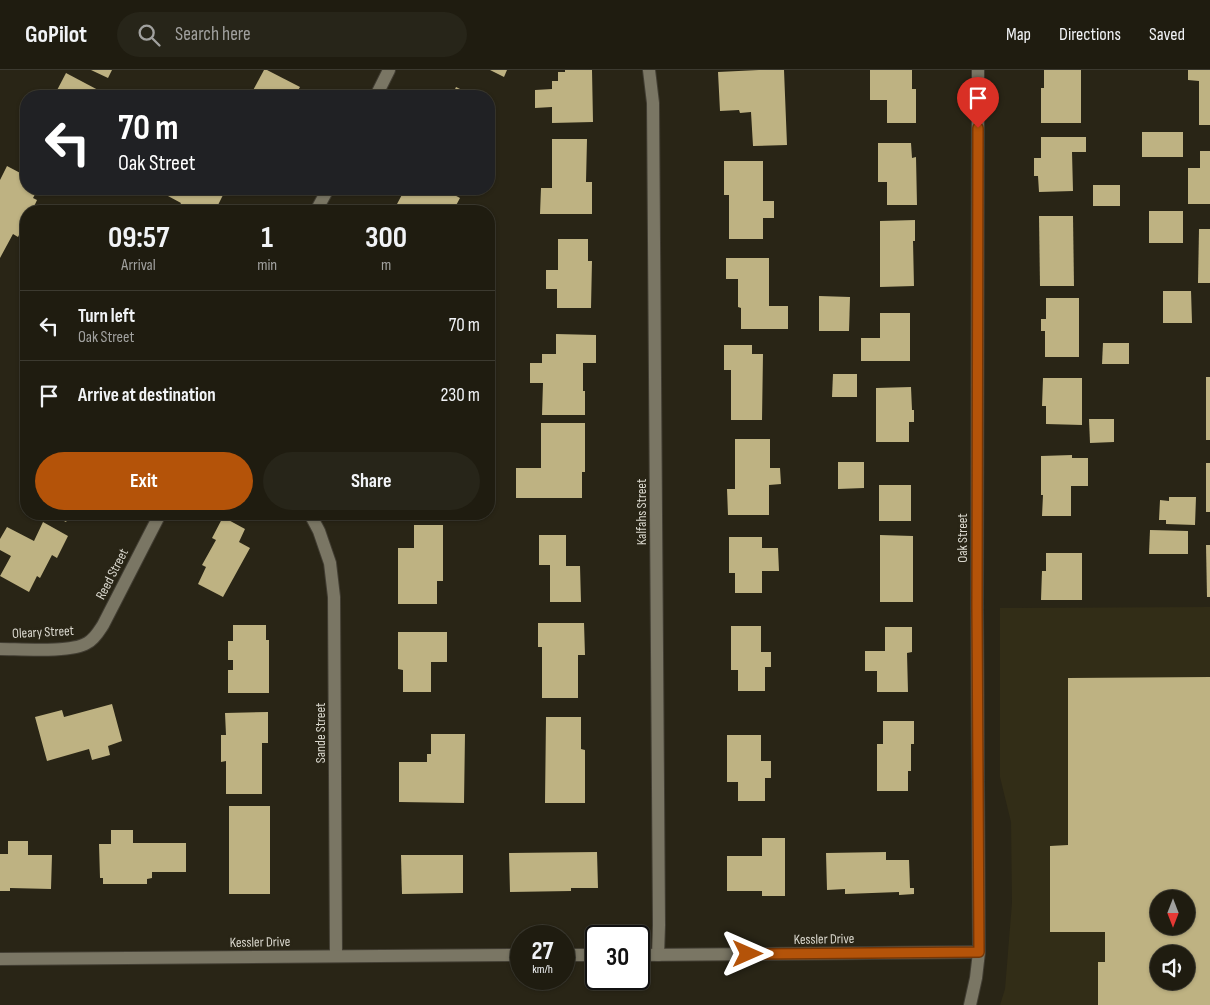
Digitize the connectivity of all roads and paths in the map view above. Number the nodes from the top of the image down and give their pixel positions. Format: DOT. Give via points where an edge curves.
graph roads {
  1 [pos="389,70"];
  2 [pos="650,70"];
  3 [pos="978,70"];
  4 [pos="379,90"];
  5 [pos="157,520"];
  6 [pos="313,520"];
  7 [pos="87,644"];
  8 [pos="0,649"];
  9 [pos="979,952"];
  10 [pos="510,955"];
  11 [pos="650,955"];
  12 [pos="658,955"];
  13 [pos="336,956"];
  14 [pos="0,959"];
  15 [pos="970,1005"];
  1 -- 4 [label="street"];
  2 -- 12 [label="street, Kalfahs Street" via="653,103"];
  3 -- 9 [label="street, Oak Street"];
  5 -- 7 [label="street, Reed Street" via="103,625"];
  6 -- 13 [label="street, Sande Street" via="330,563 334,598"];
  7 -- 8 [label="street, Oleary Street" via="53,649"];
  9 -- 12 [label="street, Kessler Drive"];
  9 -- 15 [label="street, Oak Street"];
  10 -- 13 [label="street, Kessler Drive"];
  11 -- 12 [label="street, Kessler Drive"];
  13 -- 14 [label="street, Kessler Drive"];
}
